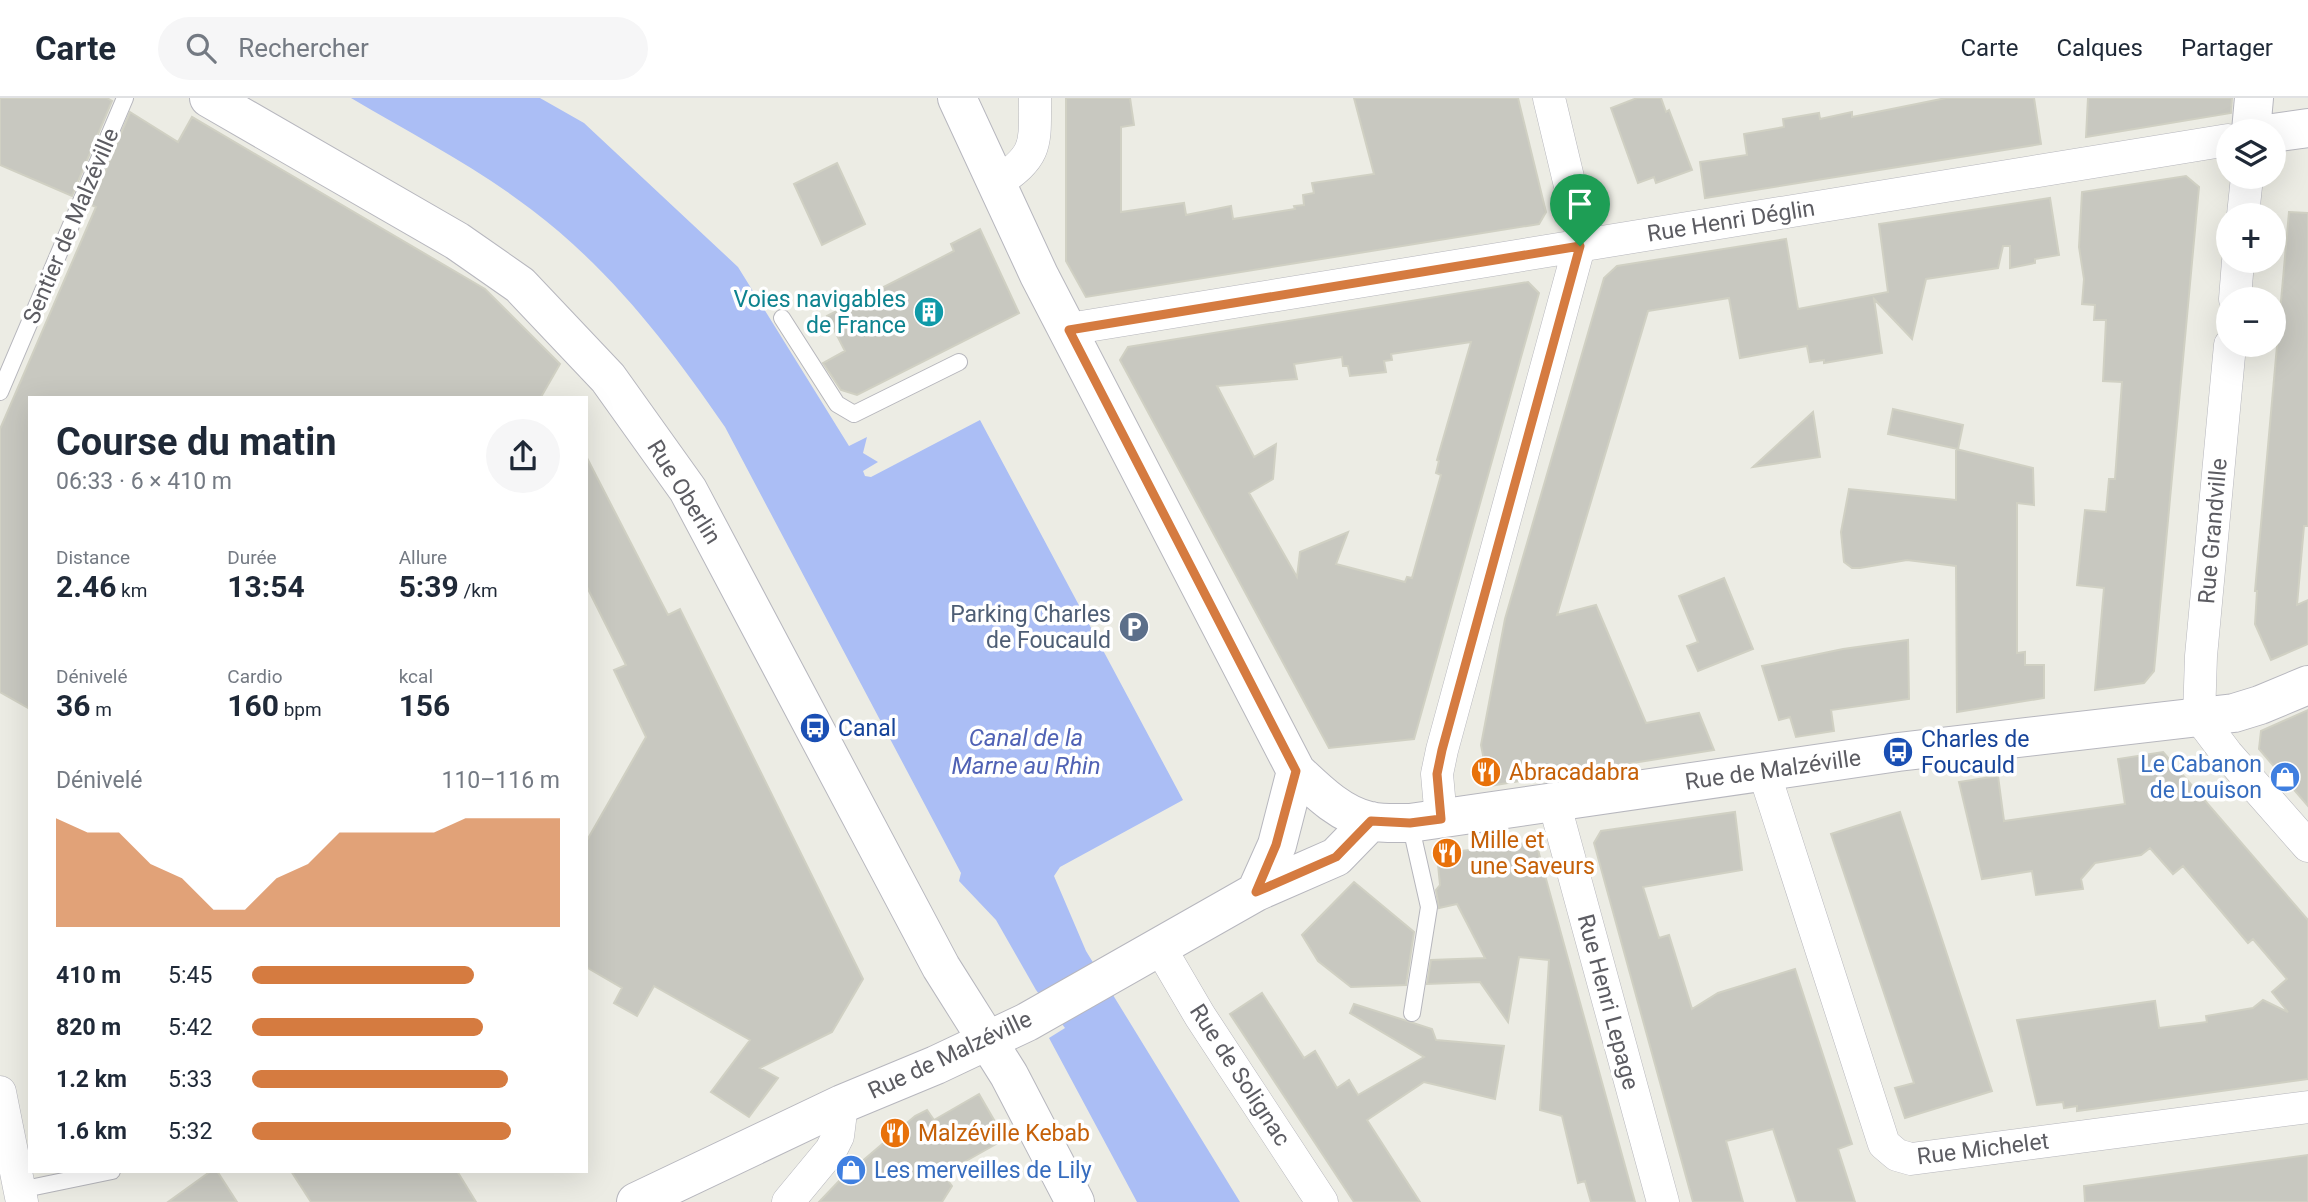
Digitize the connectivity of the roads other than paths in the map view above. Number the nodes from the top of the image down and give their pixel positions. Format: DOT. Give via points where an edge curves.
graph roads {
  1 [pos="125,98"];
  2 [pos="209,98"];
  3 [pos="957,98"];
  4 [pos="1035,98"];
  5 [pos="1549,98"];
  6 [pos="2253,98"];
  7 [pos="2252,119"];
  8 [pos="2308,128"];
  9 [pos="2286,131"];
  10 [pos="2216,142"];
  11 [pos="997,183"];
  12 [pos="1580,246"];
  13 [pos="782,318"];
  14 [pos="1069,330"];
  15 [pos="2229,357"];
  16 [pos="959,362"];
  17 [pos="0,392"];
  18 [pos="2308,685"];
  19 [pos="2199,717"];
  20 [pos="1296,771"];
  21 [pos="1764,772"];
  22 [pos="1554,802"];
  23 [pos="1371,821"];
  24 [pos="1426,821"];
  25 [pos="2308,846"];
  26 [pos="1256,892"];
  27 [pos="1159,946"];
  28 [pos="1412,1013"];
  29 [pos="988,1041"];
  30 [pos="0,1092"];
  31 [pos="842,1104"];
  32 [pos="2308,1107"];
  33 [pos="105,1173"];
  34 [pos="684,1191"];
  35 [pos="21,1196"];
  36 [pos="636,1202"];
  37 [pos="788,1202"];
  38 [pos="1075,1202"];
  39 [pos="1322,1202"];
  40 [pos="1662,1202"];
  1 -- 17 [label="lane, Sentier de Malzéville"];
  2 -- 29 [label="main road, Rue Oberlin" via="457,241 520,285 608,378 688,490 941,967"];
  3 -- 11 [label="main road"];
  4 -- 11 [label="street" via="1033,149 1021,167"];
  5 -- 12 [label="street" via="1583,236"];
  6 -- 7 [label="main road"];
  8 -- 9 [label="main road"];
  10 -- 12 [label="street, Rue Henri Déglin"];
  11 -- 14 [label="main road"];
  12 -- 14 [label="street, Rue Henri Déglin"];
  12 -- 24 [label="street"];
  13 -- 16 [label="lane" via="837,404 854,414"];
  14 -- 20 [label="main road"];
  15 -- 19 [label="street, Rue Grandville"];
  18 -- 19 [label="main road, Rue de Malzéville" via="2260,705"];
  19 -- 21 [label="main road, Rue de Malzéville"];
  19 -- 25 [label="street"];
  20 -- 23 [label="main road" via="1317,792"];
  20 -- 26 [label="main road" via="1276,845"];
  21 -- 22 [label="main road, Rue de Malzéville"];
  21 -- 32 [label="street, Rue Michelet" via="1884,1144 1896,1155 1911,1159"];
  22 -- 24 [label="main road, Rue de Malzéville"];
  22 -- 40 [label="street, Rue Henri Lepage"];
  23 -- 24 [label="main road, Rue de Malzéville"];
  23 -- 26 [label="main road, Rue de Malzéville" via="1336,857"];
  24 -- 28 [label="lane" via="1429,907"];
  26 -- 27 [label="main road, Rue de Malzéville"];
  27 -- 29 [label="main road, Rue de Malzéville"];
  27 -- 39 [label="street, Rue de Solignac"];
  29 -- 31 [label="main road, Rue de Malzéville"];
  29 -- 38 [label="main road, Rue Oberlin"];
  30 -- 35 [label="street"];
  31 -- 34 [label="main road, Rue de Malzéville"];
  31 -- 37 [label="street" via="838,1136 831,1150"];
  33 -- 35 [label="lane"];
  34 -- 36 [label="main road, Rue de Malzéville"];
}
